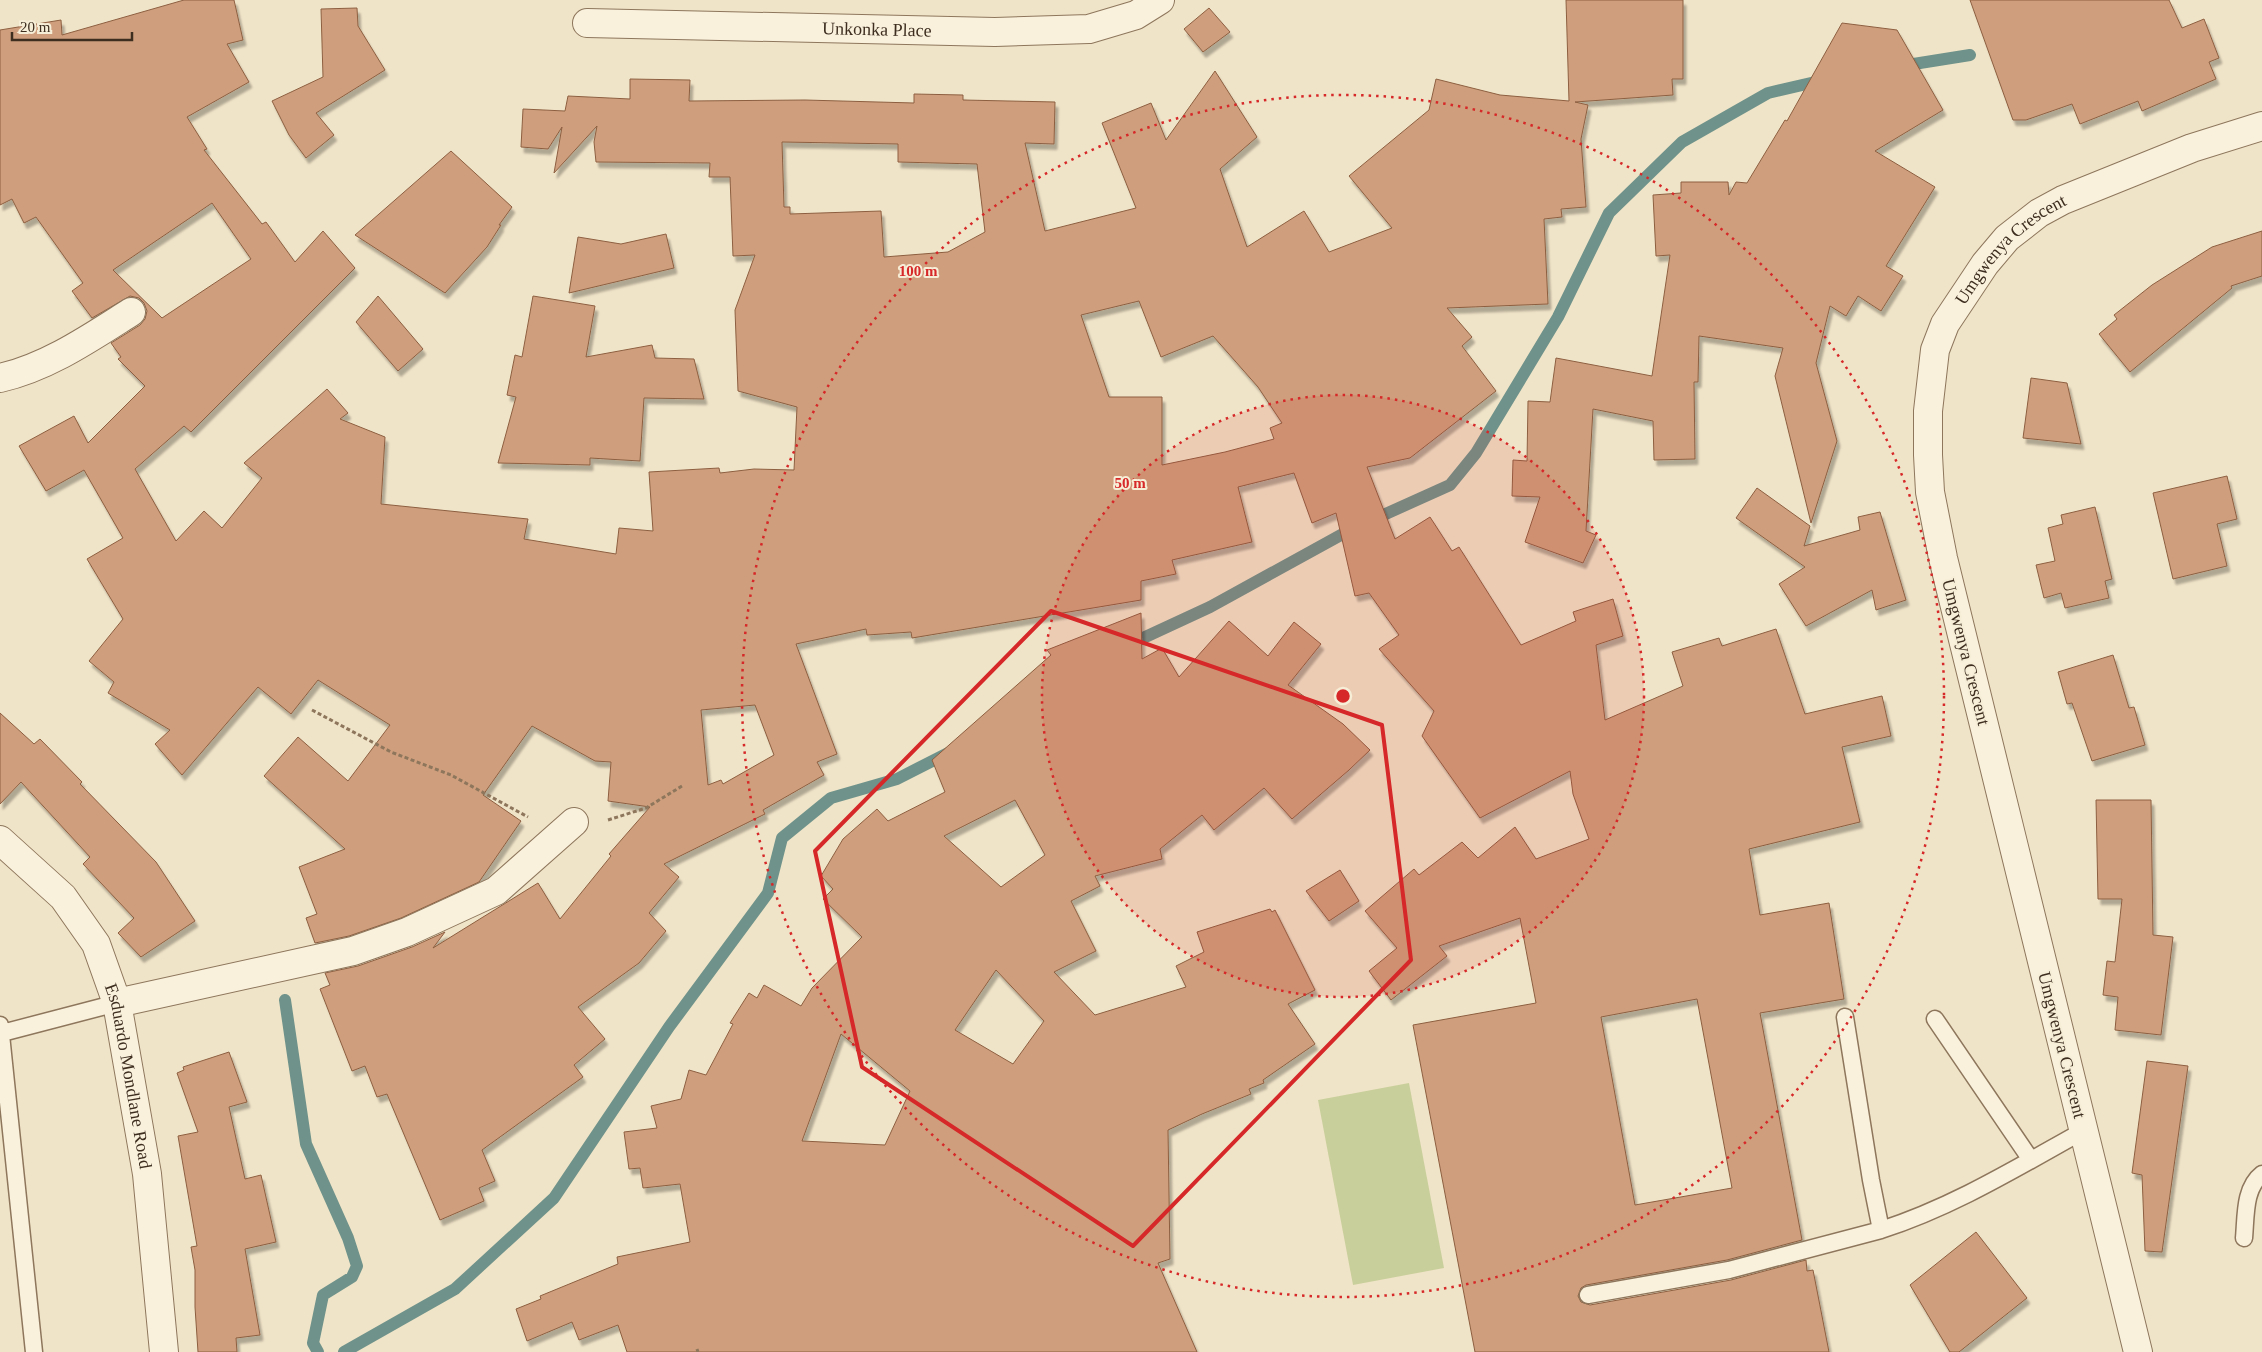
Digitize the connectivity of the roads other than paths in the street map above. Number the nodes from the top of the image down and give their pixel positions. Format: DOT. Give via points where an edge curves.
graph roads {
  1 [pos="1160,0"];
  2 [pos="587,23"];
  3 [pos="2262,126"];
  4 [pos="131,312"];
  5 [pos="0,378"];
  6 [pos="567,829"];
  7 [pos="0,840"];
  8 [pos="117,1003"];
  9 [pos="1846,1017"];
  10 [pos="1936,1019"];
  11 [pos="1,1029"];
  12 [pos="2083,1131"];
  13 [pos="2031,1160"];
  14 [pos="2262,1174"];
  15 [pos="1881,1230"];
  16 [pos="2244,1238"];
  17 [pos="1588,1295"];
  18 [pos="34,1352"];
  19 [pos="164,1352"];
  20 [pos="2138,1352"];
  1 -- 2 [label="street, Unkonka Place" via="1136,14 1089,28 1014,32"];
  3 -- 12 [label="street, Umgwenya Crescent" via="2183,152 2063,200 2039,213 2007,238 1985,264 1945,324 1935,350 1928,411 1930,492 1949,586"];
  4 -- 5 [label="street" via="82,343 24,373"];
  6 -- 8 [label="street" via="496,890 407,932 352,951"];
  7 -- 8 [label="street, Esduardo Mondlane Road" via="63,897 96,944"];
  8 -- 11 [label="lane"];
  8 -- 19 [label="street, Esduardo Mondlane Road" via="147,1174"];
  9 -- 15 [label="lane"];
  10 -- 13 [label="lane"];
  11 -- 18 [label="lane"];
  12 -- 13 [label="lane"];
  12 -- 20 [label="street, Umgwenya Crescent"];
  13 -- 15 [label="lane" via="1916,1219"];
  14 -- 16 [label="lane" via="2250,1189"];
  15 -- 17 [label="lane" via="1729,1270"];
}
